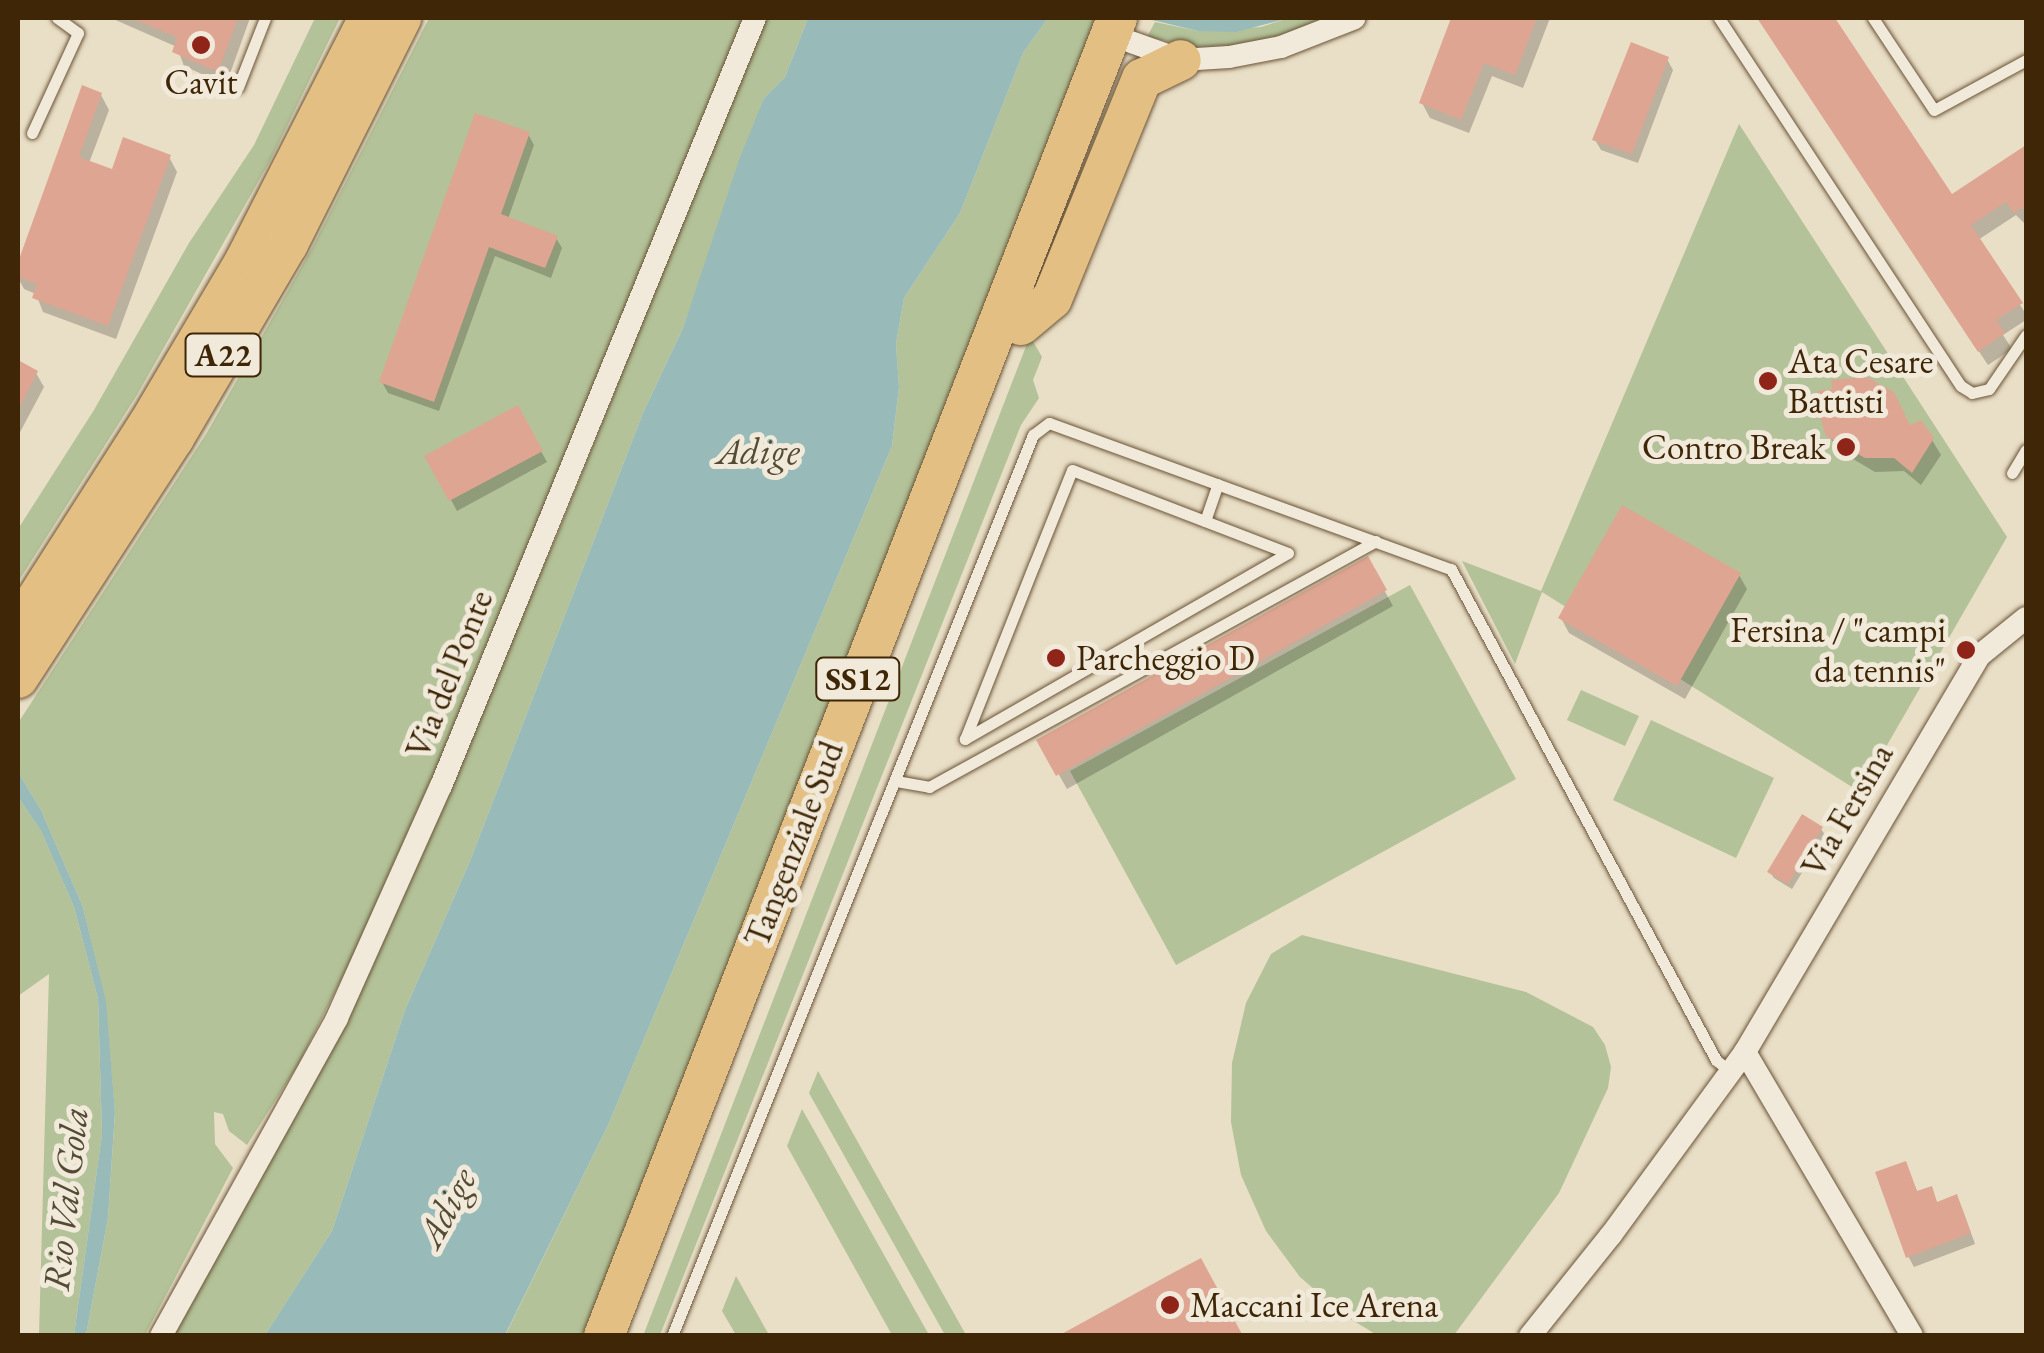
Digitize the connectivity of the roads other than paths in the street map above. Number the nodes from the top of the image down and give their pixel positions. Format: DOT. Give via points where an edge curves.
graph roads {
  1 [pos="58,18"];
  2 [pos="264,18"];
  3 [pos="369,18"];
  4 [pos="400,18"];
  5 [pos="756,18"];
  6 [pos="1355,18"];
  7 [pos="1719,18"];
  8 [pos="1873,18"];
  9 [pos="1127,27"];
  10 [pos="1181,60"];
  11 [pos="2026,60"];
  12 [pos="238,87"];
  13 [pos="32,134"];
  14 [pos="1021,325"];
  15 [pos="2026,334"];
  16 [pos="2026,450"];
  17 [pos="2012,473"];
  18 [pos="1218,484"];
  19 [pos="1206,521"];
  20 [pos="1376,541"];
  21 [pos="2026,618"];
  22 [pos="18,628"];
  23 [pos="18,678"];
  24 [pos="896,782"];
  25 [pos="1745,1052"];
  26 [pos="1731,1072"];
  27 [pos="161,1336"];
  28 [pos="604,1336"];
  29 [pos="630,1336"];
  30 [pos="672,1336"];
  31 [pos="1530,1336"];
  32 [pos="1912,1336"];
  1 -- 13 [label="lane" via="78,33"];
  2 -- 12 [label="lane"];
  3 -- 22 [label="highway, A22" via="246,259"];
  4 -- 23 [label="highway, A22" via="288,244 174,438"];
  5 -- 27 [label="street, Via del Ponte" via="442,786 337,1018"];
  6 -- 10 [label="street" via="1281,47"];
  7 -- 15 [label="lane" via="1961,386 1972,393 1988,389"];
  8 -- 11 [label="lane" via="1934,110"];
  9 -- 10 [label="street"];
  9 -- 14 [label="highway, Tangenziale Sud / SS12"];
  9 -- 28 [label="highway, Tangenziale Sud / SS12"];
  10 -- 14 [label="highway" via="1142,79 1052,299"];
  14 -- 29 [label="highway, Tangenziale Sud / SS12"];
  16 -- 17 [label="lane"];
  18 -- 19 [label="lane"];
  18 -- 20 [label="lane"];
  18 -- 24 [label="lane" via="1049,423 1033,435"];
  19 -- 19 [label="lane" via="1288,553 965,739 1072,470"];
  20 -- 24 [label="lane" via="929,787"];
  20 -- 26 [label="lane" via="1452,570 1716,1060"];
  21 -- 25 [label="street, Via Fersina" via="1979,656"];
  24 -- 30 [label="lane"];
  25 -- 26 [label="street, Via Fersina"];
  25 -- 32 [label="street"];
  26 -- 31 [label="street, Via Fersina"];
}
